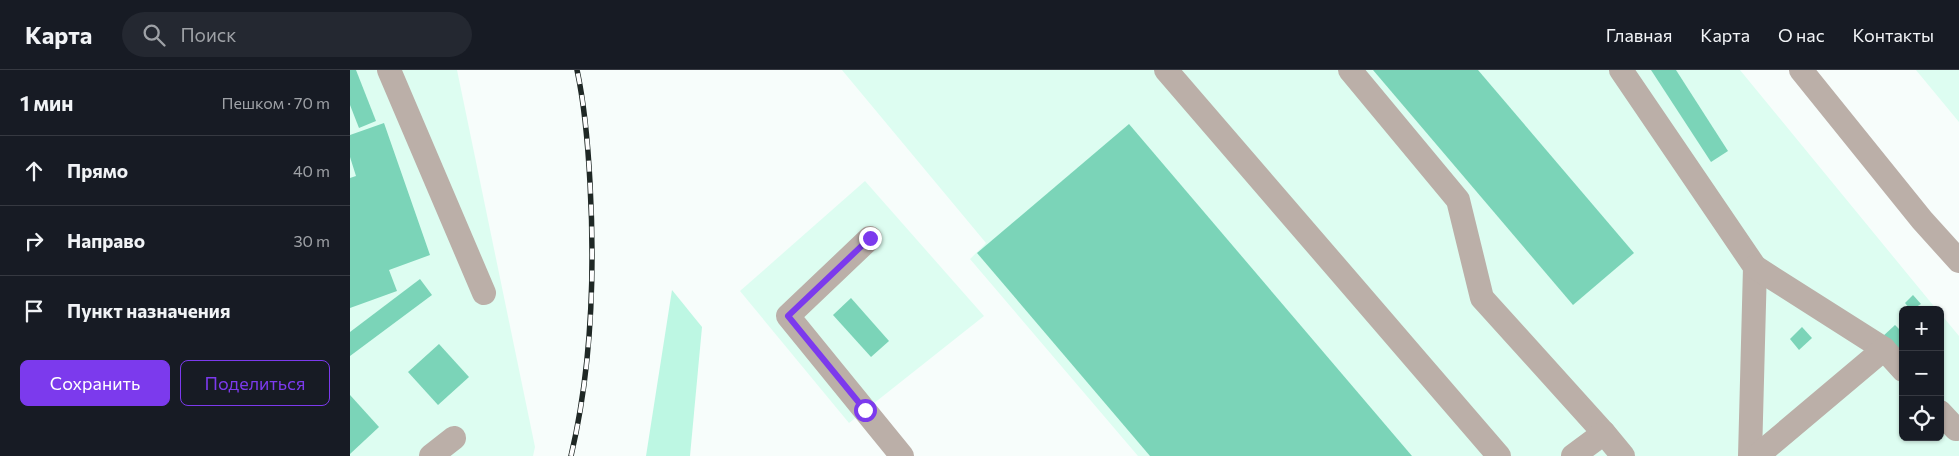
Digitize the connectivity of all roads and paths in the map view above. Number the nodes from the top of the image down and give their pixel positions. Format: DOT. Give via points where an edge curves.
graph roads {
  1 [pos="389,70"];
  2 [pos="1166,70"];
  3 [pos="1350,70"];
  4 [pos="1621,70"];
  5 [pos="1801,70"];
  6 [pos="870,238"];
  7 [pos="1959,261"];
  8 [pos="1755,266"];
  9 [pos="484,293"];
  10 [pos="1884,349"];
  11 [pos="1899,366"];
  12 [pos="1604,433"];
  13 [pos="454,438"];
  14 [pos="431,456"];
  15 [pos="902,456"];
  16 [pos="1499,456"];
  17 [pos="1573,456"];
  18 [pos="1623,456"];
  19 [pos="1750,456"];
  20 [pos="1757,456"];
  1 -- 9 [label="street"];
  2 -- 16 [label="street"];
  3 -- 12 [label="street" via="1458,200 1482,298"];
  4 -- 8 [label="street"];
  5 -- 7 [label="street"];
  6 -- 15 [label="street" via="788,316"];
  8 -- 10 [label="street"];
  8 -- 19 [label="street"];
  10 -- 11 [label="street"];
  10 -- 20 [label="street"];
  12 -- 17 [label="street"];
  12 -- 18 [label="street"];
  13 -- 14 [label="street"];
}
